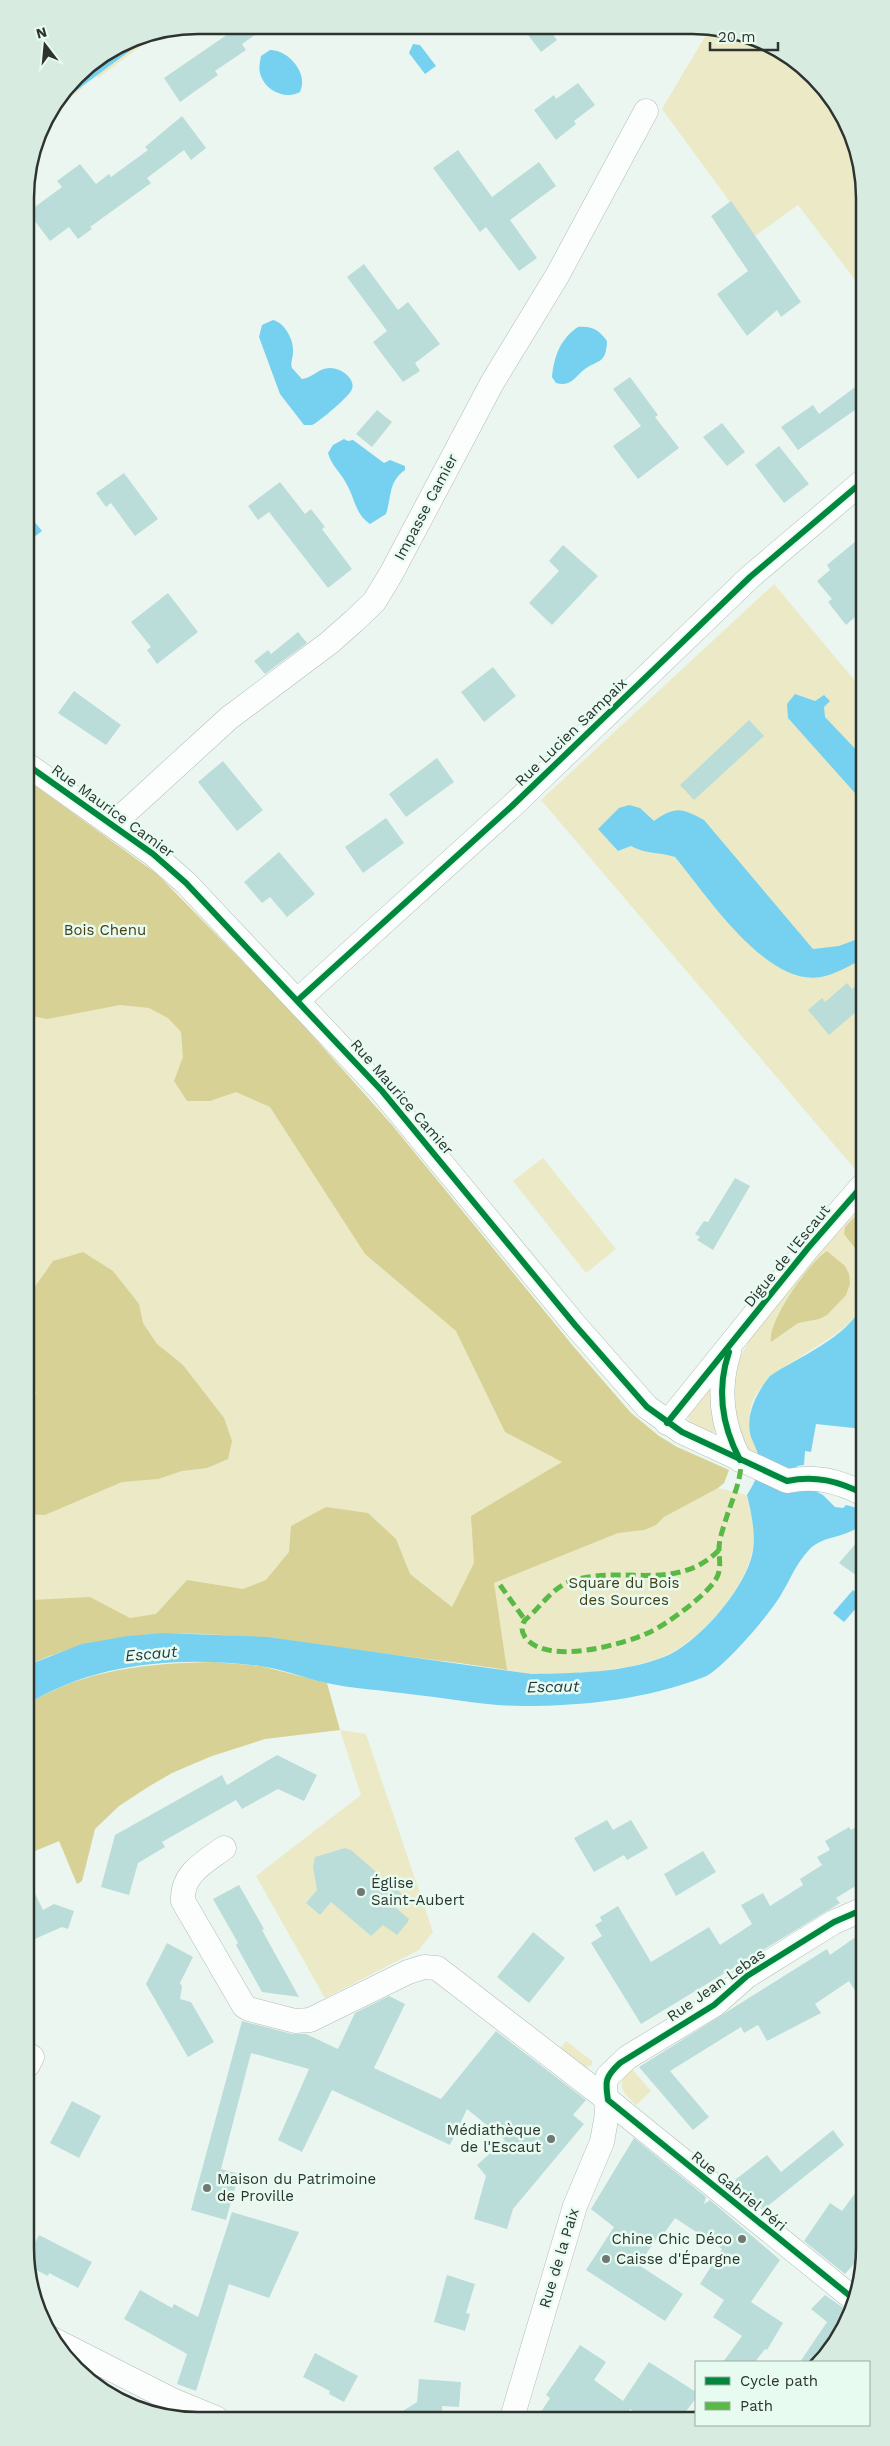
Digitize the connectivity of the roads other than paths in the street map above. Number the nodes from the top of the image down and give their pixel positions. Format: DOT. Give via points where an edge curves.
graph roads {
  1 [pos="646,111"];
  2 [pos="856,487"];
  3 [pos="34,770"];
  4 [pos="112,825"];
  5 [pos="298,1000"];
  6 [pos="856,1193"];
  7 [pos="732,1344"];
  8 [pos="667,1423"];
  9 [pos="748,1464"];
  10 [pos="856,1491"];
  11 [pos="224,1848"];
  12 [pos="856,1912"];
  13 [pos="608,2100"];
  14 [pos="849,2295"];
  15 [pos="67,2347"];
  16 [pos="201,2412"];
  17 [pos="514,2412"];
  1 -- 4 [label="street, Impasse Camier" via="556,276 492,383 374,602 329,643 229,718"];
  2 -- 5 [label="street, Rue Lucien Sampaix" via="750,576 512,806"];
  3 -- 4 [label="street, Rue Maurice Camier"];
  4 -- 5 [label="street, Rue Maurice Camier" via="186,883"];
  5 -- 8 [label="street, Rue Maurice Camier" via="382,1091 581,1332 647,1407"];
  6 -- 7 [label="street, Digue de l'Escaut"];
  7 -- 8 [label="street, Digue de l'Escaut"];
  7 -- 9 [label="street, Digue de l'Escaut" via="722,1374 722,1405 728,1436"];
  8 -- 9 [label="street, Rue Maurice Camier"];
  9 -- 10 [label="street, Rue Maurice Camier" via="787,1481 804,1478 828,1480"];
  11 -- 13 [label="street, Rue Gabriel Péri" via="194,1871 184,1886 183,1901 249,2009 295,2021 310,2020 408,1972 432,1966"];
  12 -- 13 [label="street, Rue Jean Lebas" via="834,1922 747,1976 714,2005 620,2063 605,2083"];
  13 -- 14 [label="street, Rue Gabriel Péri"];
  13 -- 17 [label="street, Rue de la Paix" via="602,2142 575,2206"];
  15 -- 16 [label="street"];
}
